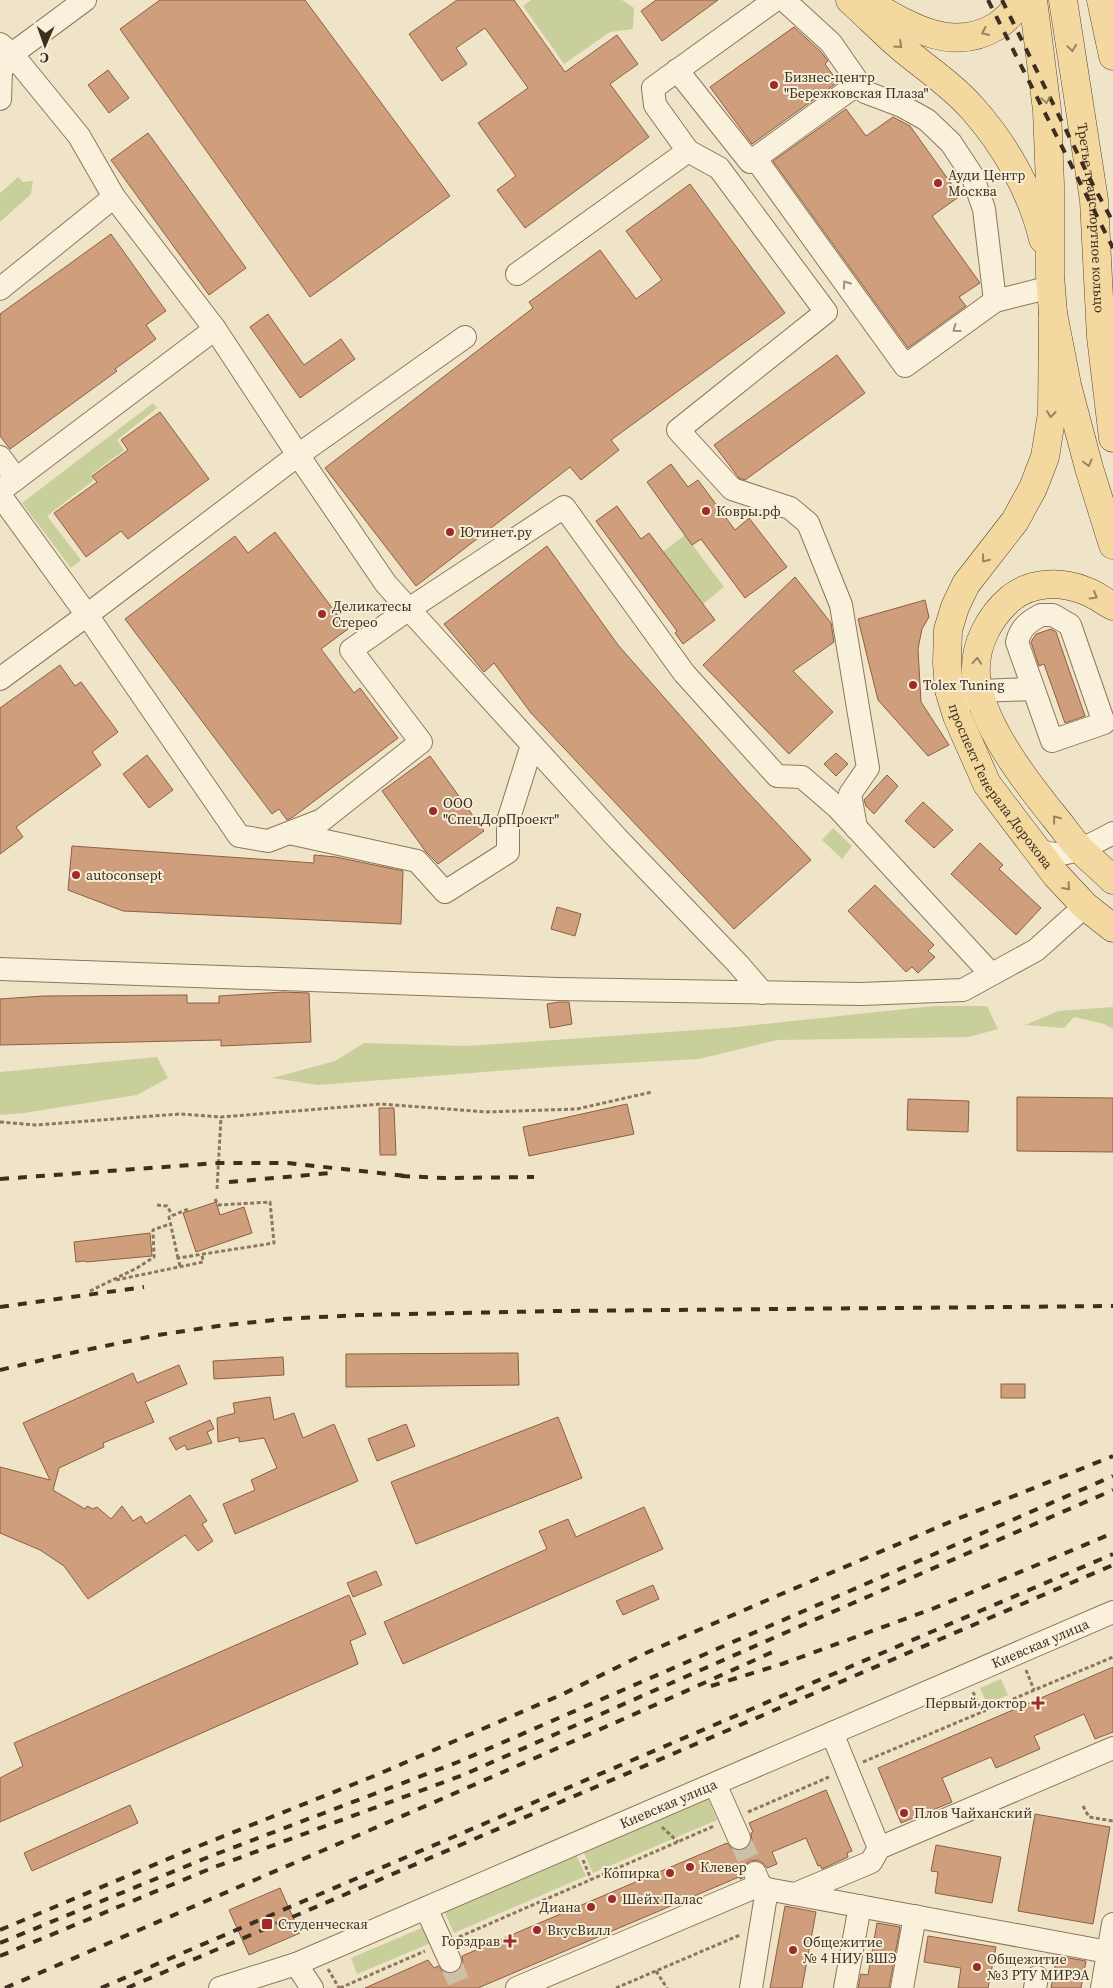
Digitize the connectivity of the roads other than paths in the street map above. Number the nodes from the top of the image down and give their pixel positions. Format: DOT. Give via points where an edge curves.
graph roads {
  1 [pos="86,0"];
  2 [pos="774,0"];
  3 [pos="784,0"];
  4 [pos="850,0"];
  5 [pos="863,0"];
  6 [pos="1019,0"];
  7 [pos="1033,0"];
  8 [pos="1063,0"];
  9 [pos="1100,0"];
  10 [pos="6,49"];
  11 [pos="1113,56"];
  12 [pos="677,70"];
  13 [pos="859,83"];
  14 [pos="0,99"];
  15 [pos="688,151"];
  16 [pos="755,158"];
  17 [pos="114,197"];
  18 [pos="517,274"];
  19 [pos="1051,280"];
  20 [pos="0,289"];
  21 [pos="995,301"];
  22 [pos="1054,313"];
  23 [pos="215,329"];
  24 [pos="465,337"];
  25 [pos="1113,438"];
  26 [pos="298,455"];
  27 [pos="0,457"];
  28 [pos="5,488"];
  29 [pos="1113,545"];
  30 [pos="1031,587"];
  31 [pos="1113,606"];
  32 [pos="409,609"];
  33 [pos="87,615"];
  34 [pos="1041,615"];
  35 [pos="0,679"];
  36 [pos="1033,689"];
  37 [pos="979,691"];
  38 [pos="957,716"];
  39 [pos="532,745"];
  40 [pos="856,828"];
  41 [pos="289,833"];
  42 [pos="1113,833"];
  43 [pos="1027,839"];
  44 [pos="1081,850"];
  45 [pos="1113,880"];
  46 [pos="1085,906"];
  47 [pos="1113,928"];
  48 [pos="0,969"];
  49 [pos="991,974"];
  50 [pos="763,993"];
  51 [pos="1113,1612"];
  52 [pos="832,1733"];
  53 [pos="1113,1748"];
  54 [pos="715,1784"];
  55 [pos="739,1838"];
  56 [pos="880,1848"];
  57 [pos="761,1882"];
  58 [pos="795,1894"];
  59 [pos="860,1906"];
  60 [pos="426,1908"];
  61 [pos="915,1916"];
  62 [pos="1113,1924"];
  63 [pos="1110,1953"];
  64 [pos="450,1961"];
  65 [pos="296,1964"];
  66 [pos="220,1988"];
  67 [pos="312,1988"];
  68 [pos="517,1988"];
  69 [pos="751,1988"];
  70 [pos="845,1988"];
  71 [pos="902,1988"];
  72 [pos="1102,1988"];
  1 -- 10 [label="street"];
  2 -- 12 [label="street"];
  3 -- 13 [label="street" via="831,43"];
  4 -- 19 [label="main road, one-way" via="973,108 1001,146 1021,179 1037,221"];
  6 -- 5 [label="main road, one-way" via="1004,21 982,34 960,38 934,36"];
  7 -- 19 [label="main road, one-way" via="1047,110"];
  8 -- 25 [label="main road, Третье транспортное кольцо, one-way" via="1094,200 1101,337"];
  9 -- 11 [label="main road"];
  10 -- 14 [label="street"];
  10 -- 17 [label="street" via="78,136"];
  12 -- 15 [label="street" via="653,88 655,105"];
  12 -- 16 [label="street" via="750,162"];
  13 -- 16 [label="street"];
  13 -- 21 [label="street" via="866,92 927,120 951,143 972,175 984,209"];
  15 -- 18 [label="street"];
  15 -- 40 [label="street" via="719,168 826,312 678,430 732,489 790,508 808,523 841,606 868,768 850,794"];
  21 -- 16 [label="street, one-way" via="905,366"];
  17 -- 20 [label="street"];
  17 -- 23 [label="street"];
  19 -- 21 [label="street"];
  19 -- 22 [label="main road"];
  22 -- 29 [label="main road, one-way" via="1070,394"];
  22 -- 38 [label="main road, проспект Генерала Дорохова, one-way" via="1052,413 1045,457 1016,521 966,584 948,630 946,663 949,690"];
  23 -- 26 [label="street"];
  23 -- 28 [label="street"];
  24 -- 26 [label="street"];
  26 -- 32 [label="street" via="386,584"];
  26 -- 33 [label="street"];
  27 -- 28 [label="street"];
  28 -- 33 [label="street"];
  30 -- 31 [label="main road, проспект Генерала Дорохова, one-way" via="1064,585 1084,590"];
  30 -- 34 [label="street"];
  37 -- 30 [label="main road, проспект Генерала Дорохова, one-way" via="977,654 985,629 1001,607"];
  32 -- 39 [label="street"];
  32 -- 40 [label="street" via="564,507 684,673 777,776 802,777"];
  32 -- 41 [label="street" via="351,650 421,742 322,820"];
  33 -- 35 [label="street"];
  33 -- 41 [label="street" via="239,836 268,841"];
  34 -- 36 [label="street" via="1020,630 1017,642"];
  34 -- 36 [label="street" via="1053,614 1070,625 1104,723 1052,741"];
  36 -- 37 [label="street"];
  37 -- 38 [label="street" via="967,696"];
  44 -- 37 [label="main road, проспект Генерала Дорохова, one-way" via="1018,769 993,728"];
  38 -- 43 [label="main road, проспект Генерала Дорохова" via="987,784"];
  39 -- 41 [label="street" via="508,822 508,852 445,892 416,861"];
  39 -- 50 [label="street"];
  40 -- 49 [label="street"];
  42 -- 44 [label="street"];
  43 -- 44 [label="street" via="1043,851"];
  43 -- 46 [label="main road, проспект Генерала Дорохова, one-way"];
  44 -- 45 [label="main road, проспект Генерала Дорохова"];
  46 -- 47 [label="main road, проспект Генерала Дорохова"];
  46 -- 49 [label="street" via="1036,950"];
  48 -- 50 [label="street" via="542,989"];
  49 -- 50 [label="street" via="963,990"];
  51 -- 52 [label="street, Киевская улица"];
  52 -- 54 [label="street, Киевская улица"];
  52 -- 56 [label="street"];
  53 -- 56 [label="street"];
  54 -- 55 [label="street"];
  54 -- 60 [label="street, Киевская улица"];
  56 -- 58 [label="street" via="871,1862"];
  57 -- 58 [label="street"];
  57 -- 68 [label="street"];
  57 -- 69 [label="street" via="761,1926"];
  58 -- 59 [label="street"];
  59 -- 61 [label="street"];
  59 -- 70 [label="street"];
  60 -- 64 [label="street"];
  60 -- 65 [label="street, Киевская улица"];
  61 -- 63 [label="street"];
  61 -- 71 [label="street"];
  62 -- 63 [label="street"];
  63 -- 72 [label="street"];
  65 -- 66 [label="street, Киевская улица"];
  65 -- 67 [label="street"];
}
